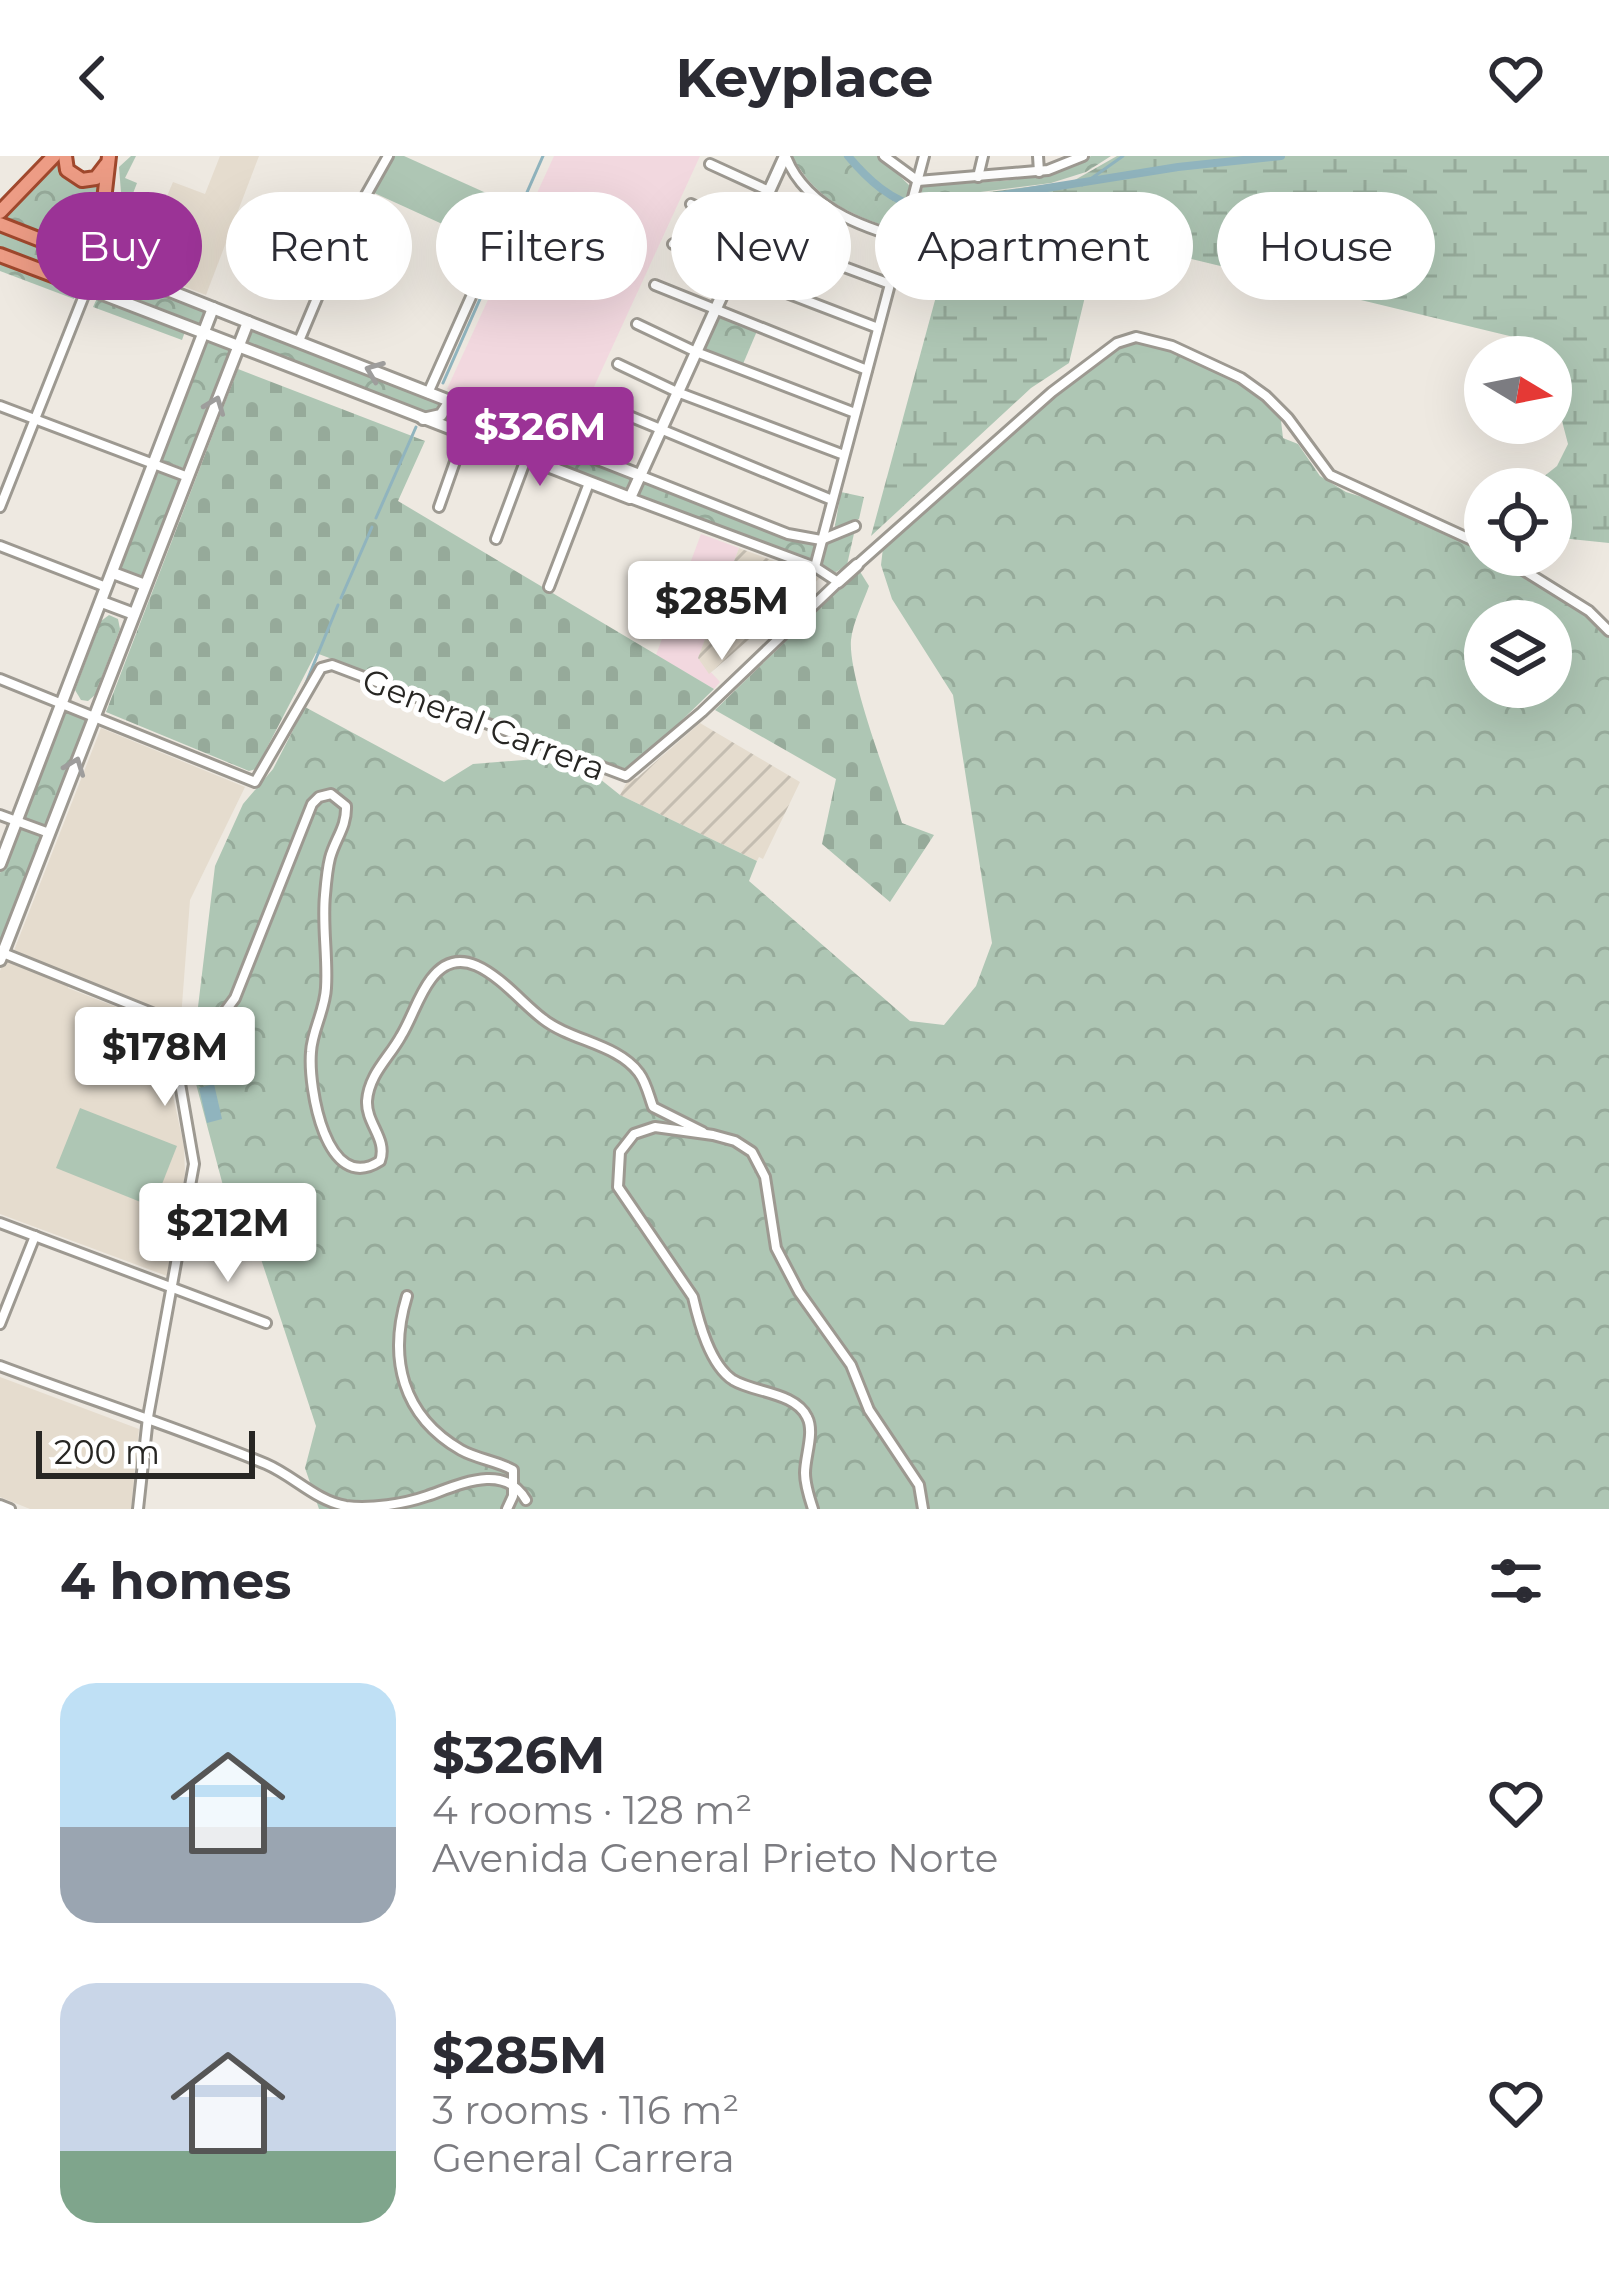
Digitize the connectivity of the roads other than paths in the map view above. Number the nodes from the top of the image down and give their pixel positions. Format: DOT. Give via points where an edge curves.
graph roads {
  1 [pos="54,156"];
  2 [pos="65,156"];
  3 [pos="785,156"];
  4 [pos="884,156"];
  5 [pos="924,156"];
  6 [pos="983,156"];
  7 [pos="1038,156"];
  8 [pos="1084,156"];
  9 [pos="386,157"];
  10 [pos="108,159"];
  11 [pos="710,164"];
  12 [pos="1039,172"];
  13 [pos="978,177"];
  14 [pos="918,181"];
  15 [pos="769,191"];
  16 [pos="104,192"];
  17 [pos="916,192"];
  18 [pos="0,212"];
  19 [pos="0,224"];
  20 [pos="875,228"];
  21 [pos="36,238"];
  22 [pos="0,255"];
  23 [pos="36,269"];
  24 [pos="655,285"];
  25 [pos="82,300"];
  26 [pos="117,300"];
  27 [pos="193,300"];
  28 [pos="469,300"];
  29 [pos="719,300"];
  30 [pos="805,300"];
  31 [pos="886,300"];
  32 [pos="122,302"];
  33 [pos="213,308"];
  34 [pos="714,311"];
  35 [pos="248,322"];
  36 [pos="637,324"];
  37 [pos="878,328"];
  38 [pos="204,333"];
  39 [pos="298,341"];
  40 [pos="238,346"];
  41 [pos="696,352"];
  42 [pos="618,364"];
  43 [pos="867,370"];
  44 [pos="428,392"];
  45 [pos="677,392"];
  46 [pos="450,401"];
  47 [pos="600,404"];
  48 [pos="0,406"];
  49 [pos="855,413"];
  50 [pos="34,419"];
  51 [pos="420,419"];
  52 [pos="659,431"];
  53 [pos="464,436"];
  54 [pos="844,454"];
  55 [pos="526,459"];
  56 [pos="154,464"];
  57 [pos="639,476"];
  58 [pos="188,477"];
  59 [pos="590,483"];
  60 [pos="631,498"];
  61 [pos="832,500"];
  62 [pos="439,507"];
  63 [pos="0,508"];
  64 [pos="855,526"];
  65 [pos="1464,536"];
  66 [pos="496,539"];
  67 [pos="821,540"];
  68 [pos="0,546"];
  69 [pos="857,565"];
  70 [pos="815,567"];
  71 [pos="113,573"];
  72 [pos="1533,576"];
  73 [pos="838,582"];
  74 [pos="145,585"];
  75 [pos="549,587"];
  76 [pos="108,588"];
  77 [pos="102,602"];
  78 [pos="134,614"];
  79 [pos="1609,631"];
  80 [pos="0,679"];
  81 [pos="63,702"];
  82 [pos="95,715"];
  83 [pos="0,815"];
  84 [pos="17,821"];
  85 [pos="49,833"];
  86 [pos="0,864"];
  87 [pos="1,955"];
  88 [pos="178,1028"];
  89 [pos="703,1132"];
  90 [pos="0,1223"];
  91 [pos="35,1236"];
  92 [pos="170,1287"];
  93 [pos="406,1296"];
  94 [pos="266,1323"];
  95 [pos="0,1324"];
  96 [pos="0,1366"];
  97 [pos="148,1421"];
  98 [pos="514,1485"];
  99 [pos="526,1500"];
  100 [pos="0,1505"];
  101 [pos="10,1509"];
  102 [pos="138,1509"];
  103 [pos="507,1509"];
  104 [pos="813,1509"];
  105 [pos="923,1509"];
  1 -- 18 [label="main road"];
  2 -- 10 [label="main road" via="82,181 96,178"];
  3 -- 15 [label="main road"];
  3 -- 20 [label="street" via="830,211"];
  4 -- 14 [label="street"];
  5 -- 14 [label="street"];
  6 -- 13 [label="street"];
  7 -- 12 [label="street"];
  8 -- 12 [label="street"];
  9 -- 39 [label="street"];
  10 -- 16 [label="main road"];
  11 -- 15 [label="street"];
  12 -- 13 [label="street"];
  13 -- 14 [label="street"];
  14 -- 17 [label="street"];
  19 -- 21 [label="main road"];
  22 -- 23 [label="main road"];
  24 -- 34 [label="street"];
  25 -- 50 [label="street"];
  26 -- 32 [label="main road"];
  27 -- 33 [label="main road"];
  28 -- 44 [label="street"];
  29 -- 34 [label="main road"];
  30 -- 37 [label="street"];
  31 -- 37 [label="street"];
  32 -- 38 [label="main road"];
  33 -- 35 [label="main road"];
  33 -- 38 [label="main road"];
  34 -- 41 [label="main road"];
  34 -- 43 [label="street"];
  35 -- 39 [label="main road"];
  35 -- 40 [label="main road"];
  36 -- 41 [label="street"];
  37 -- 43 [label="street"];
  38 -- 40 [label="main road"];
  38 -- 56 [label="main road"];
  44 -- 39 [label="main road, one-way"];
  40 -- 51 [label="main road"];
  58 -- 40 [label="main road, one-way"];
  41 -- 45 [label="main road"];
  41 -- 49 [label="street"];
  42 -- 45 [label="street"];
  43 -- 49 [label="street"];
  44 -- 46 [label="main road"];
  45 -- 52 [label="main road"];
  45 -- 54 [label="street"];
  46 -- 51 [label="main road" via="441,415"];
  46 -- 57 [label="main road"];
  47 -- 52 [label="street"];
  48 -- 50 [label="street"];
  49 -- 54 [label="street"];
  50 -- 56 [label="street"];
  50 -- 63 [label="street"];
  51 -- 53 [label="main road"];
  52 -- 57 [label="main road"];
  52 -- 61 [label="street"];
  53 -- 55 [label="main road"];
  53 -- 62 [label="street"];
  54 -- 61 [label="street"];
  55 -- 59 [label="main road"];
  55 -- 66 [label="street"];
  56 -- 58 [label="street"];
  56 -- 71 [label="main road"];
  57 -- 60 [label="main road"];
  57 -- 67 [label="street"];
  58 -- 74 [label="main road"];
  59 -- 60 [label="main road"];
  59 -- 75 [label="street"];
  60 -- 70 [label="street"];
  61 -- 67 [label="street"];
  64 -- 67 [label="street"];
  65 -- 69 [label="street" via="1330,475 1288,418 1241,378 1136,337 1052,392"];
  67 -- 70 [label="street"];
  68 -- 76 [label="street"];
  69 -- 73 [label="main road"];
  70 -- 73 [label="street"];
  71 -- 74 [label="main road"];
  71 -- 76 [label="main road"];
  72 -- 79 [label="street"];
  73 -- 82 [label="street, General Carrera" via="626,776 328,664 255,782"];
  74 -- 78 [label="main road"];
  76 -- 77 [label="main road"];
  77 -- 78 [label="main road"];
  77 -- 81 [label="main road"];
  78 -- 82 [label="main road"];
  80 -- 81 [label="street, General Carrera"];
  81 -- 82 [label="street, General Carrera"];
  81 -- 84 [label="main road"];
  85 -- 82 [label="main road, one-way"];
  83 -- 84 [label="street"];
  84 -- 85 [label="street"];
  84 -- 86 [label="main road"];
  85 -- 87 [label="main road"];
  87 -- 88 [label="street"];
  88 -- 89 [label="street" via="221,1020 236,998 312,804 331,794 346,816 329,862 326,994 310,1049 322,1128 338,1158 354,1168 380,1161 383,1146 366,1103 371,1081 432,976 458,961 501,981 560,1031 629,1063 653,1107"];
  88 -- 92 [label="street" via="194,1164"];
  89 -- 104 [label="street" via="655,1127 634,1134 620,1152 618,1187 693,1297 723,1372 807,1416 804,1476"];
  89 -- 105 [label="street" via="742,1144 759,1164 776,1248 919,1485"];
  90 -- 91 [label="street"];
  91 -- 92 [label="street"];
  91 -- 95 [label="street"];
  92 -- 94 [label="street"];
  92 -- 97 [label="street"];
  93 -- 98 [label="street" via="396,1355 419,1414 460,1449 511,1467"];
  96 -- 97 [label="street"];
  97 -- 98 [label="street" via="354,1508 423,1498 460,1483"];
  97 -- 102 [label="street"];
  98 -- 99 [label="street"];
  98 -- 103 [label="street"];
  100 -- 101 [label="street"];
}
